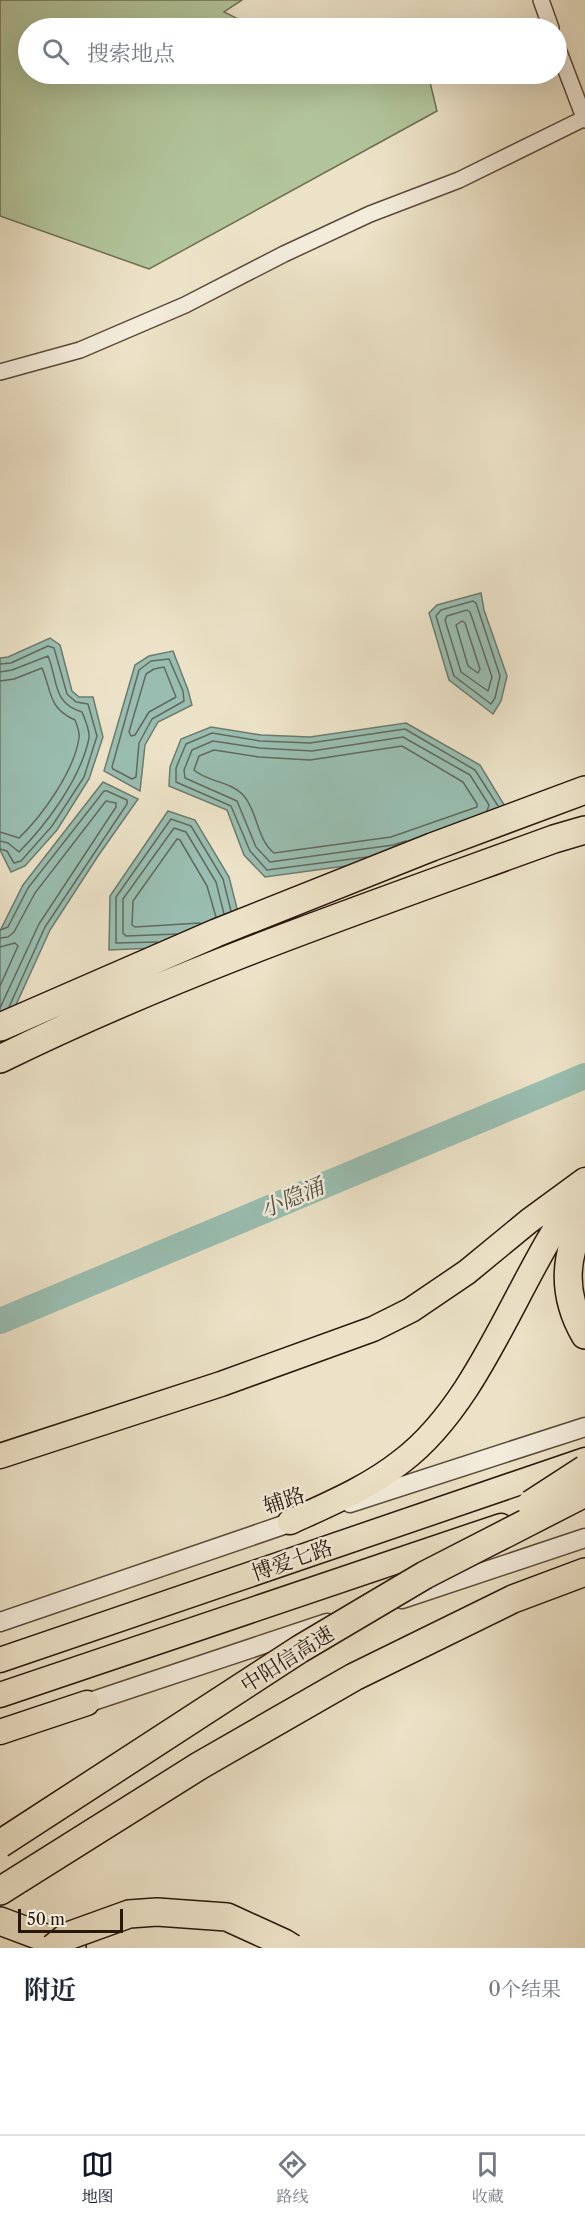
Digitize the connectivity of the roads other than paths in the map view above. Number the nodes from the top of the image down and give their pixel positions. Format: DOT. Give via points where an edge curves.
graph roads {
  1 [pos="541,0"];
  2 [pos="547,18"];
  3 [pos="567,72"];
  4 [pos="585,119"];
  5 [pos="0,372"];
  6 [pos="585,790"];
  7 [pos="585,830"];
  8 [pos="0,1028"];
  9 [pos="0,1059"];
  10 [pos="585,1180"];
  11 [pos="585,1185"];
  12 [pos="585,1218"];
  13 [pos="585,1335"];
  14 [pos="585,1427"];
  15 [pos="0,1456"];
  16 [pos="585,1460"];
  17 [pos="585,1469"];
  18 [pos="585,1495"];
  19 [pos="290,1522"];
  20 [pos="585,1538"];
  21 [pos="585,1572"];
  22 [pos="424,1575"];
  23 [pos="0,1622"];
  24 [pos="0,1660"];
  25 [pos="0,1695"];
  26 [pos="87,1702"];
  27 [pos="0,1710"];
  28 [pos="0,1732"];
  29 [pos="0,1844"];
  30 [pos="0,1891"];
  31 [pos="0,1921"];
  32 [pos="0,1937"];
  33 [pos="18,1948"];
  34 [pos="53,1948"];
  35 [pos="72,1948"];
  36 [pos="292,1948"];
  1 -- 2 [label="street"];
  3 -- 4 [label="street"];
  4 -- 5 [label="street" via="459,180 370,214 80,350"];
  6 -- 8 [label="highway" via="216,933"];
  7 -- 9 [label="highway" via="227,960"];
  10 -- 15 [label="highway" via="467,1272 411,1310 373,1329 221,1384"];
  11 -- 19 [label="highway" via="547,1240 471,1378 434,1429 404,1460 369,1484"];
  12 -- 13 [label="highway" via="571,1250 568,1292"];
  14 -- 19 [label="street, 辅路"];
  16 -- 24 [label="highway, 博爱七路"];
  17 -- 22 [label="highway, bridge"];
  18 -- 22 [label="highway, 中阳信高速, bridge"];
  18 -- 25 [label="highway, 博爱七路"];
  19 -- 23 [label="street, 辅路"];
  20 -- 26 [label="street"];
  21 -- 30 [label="highway" via="513,1599 354,1677 200,1766"];
  22 -- 29 [label="highway, 中阳信高速, bridge" via="300,1649"];
  26 -- 27 [label="highway"];
  26 -- 28 [label="highway"];
  31 -- 35 [label="highway"];
  32 -- 33 [label="highway"];
  34 -- 36 [label="highway, bridge" via="68,1936 129,1914 157,1912 227,1917"];
}
